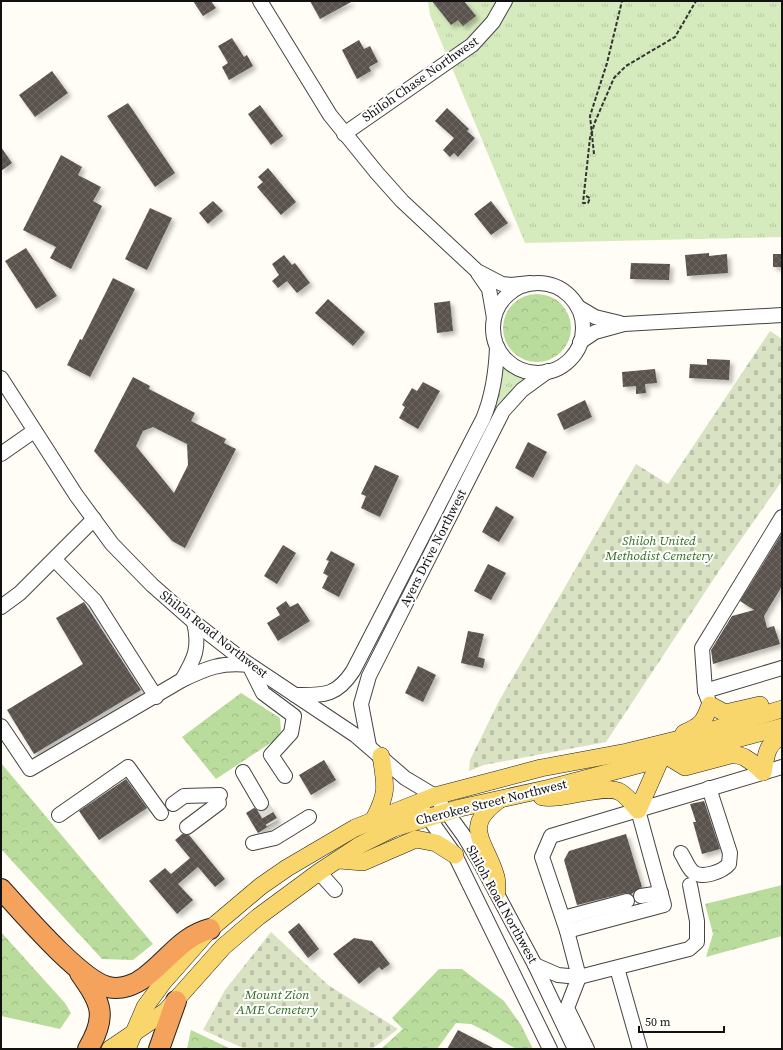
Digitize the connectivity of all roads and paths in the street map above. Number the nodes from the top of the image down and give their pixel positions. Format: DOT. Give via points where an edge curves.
graph roads {
  1 [pos="260,1"];
  2 [pos="505,1"];
  3 [pos="622,1"];
  4 [pos="696,1"];
  5 [pos="344,134"];
  6 [pos="591,135"];
  7 [pos="594,154"];
  8 [pos="586,196"];
  9 [pos="477,271"];
  10 [pos="530,283"];
  11 [pos="578,308"];
  12 [pos="782,315"];
  13 [pos="494,318"];
  14 [pos="624,324"];
  15 [pos="580,342"];
  16 [pos="497,347"];
  17 [pos="548,371"];
  18 [pos="1,378"];
  19 [pos="34,431"];
  20 [pos="1,454"];
  21 [pos="782,518"];
  22 [pos="94,519"];
  23 [pos="55,560"];
  24 [pos="1,607"];
  25 [pos="194,622"];
  26 [pos="249,665"];
  27 [pos="782,668"];
  28 [pos="182,680"];
  29 [pos="295,695"];
  30 [pos="156,696"];
  31 [pos="708,698"];
  32 [pos="782,699"];
  33 [pos="782,709"];
  34 [pos="1,726"];
  35 [pos="782,727"];
  36 [pos="782,736"];
  37 [pos="375,751"];
  38 [pos="660,753"];
  39 [pos="782,767"];
  40 [pos="243,772"];
  41 [pos="763,772"];
  42 [pos="285,776"];
  43 [pos="405,778"];
  44 [pos="709,788"];
  45 [pos="527,793"];
  46 [pos="434,796"];
  47 [pos="501,799"];
  48 [pos="418,803"];
  49 [pos="173,804"];
  50 [pos="258,805"];
  51 [pos="638,810"];
  52 [pos="446,812"];
  53 [pos="161,813"];
  54 [pos="60,816"];
  55 [pos="309,817"];
  56 [pos="428,817"];
  57 [pos="373,821"];
  58 [pos="187,827"];
  59 [pos="253,843"];
  60 [pos="681,853"];
  61 [pos="454,855"];
  62 [pos="339,860"];
  63 [pos="319,872"];
  64 [pos="690,885"];
  65 [pos="1,889"];
  66 [pos="335,890"];
  67 [pos="497,892"];
  68 [pos="661,893"];
  69 [pos="641,896"];
  70 [pos="627,901"];
  71 [pos="565,925"];
  72 [pos="210,929"];
  73 [pos="74,964"];
  74 [pos="535,965"];
  75 [pos="617,968"];
  76 [pos="579,977"];
  77 [pos="176,1001"];
  78 [pos="130,1041"];
  79 [pos="88,1049"];
  80 [pos="110,1049"];
  81 [pos="159,1049"];
  82 [pos="550,1049"];
  83 [pos="575,1049"];
  84 [pos="587,1049"];
  85 [pos="640,1049"];
  1 -- 5 [label="street" via="299,68"];
  2 -- 5 [label="street, Shiloh Chase Northwest" via="493,22 472,45"];
  3 -- 6 [label="path" via="607,64 592,107"];
  4 -- 6 [label="path" via="675,37 626,66 614,78"];
  5 -- 9 [label="street" via="402,200"];
  6 -- 7 [label="path"];
  6 -- 8 [label="path" via="583,203 588,203 590,198"];
  9 -- 10 [label="street" via="502,284"];
  9 -- 13 [label="street" via="489,289"];
  10 -- 11 [label="street" via="553,285 572,298"];
  10 -- 13 [label="street" via="510,292 502,300"];
  11 -- 14 [label="street" via="595,317"];
  11 -- 15 [label="street" via="583,330"];
  12 -- 14 [label="street"];
  13 -- 16 [label="street" via="493,328"];
  14 -- 15 [label="street" via="595,332"];
  15 -- 17 [label="street" via="575,353 566,362"];
  16 -- 17 [label="street" via="518,368 530,372"];
  16 -- 29 [label="street, Ayers Drive Northwest" via="494,387 485,413 353,671 333,692"];
  17 -- 37 [label="street, Ayers Drive Northwest" via="522,390 503,411 369,676 361,704"];
  18 -- 19 [label="street, Shiloh Road Northwest"];
  19 -- 20 [label="street"];
  19 -- 22 [label="street, Shiloh Road Northwest"];
  21 -- 31 [label="street" via="702,648"];
  22 -- 23 [label="street"];
  22 -- 25 [label="street, Shiloh Road Northwest" via="112,544 152,585"];
  23 -- 24 [label="street"];
  23 -- 30 [label="street" via="95,601"];
  25 -- 26 [label="street, Shiloh Road Northwest"];
  25 -- 28 [label="street" via="196,656"];
  26 -- 28 [label="street" via="230,663 214,666"];
  26 -- 29 [label="street, Shiloh Road Northwest"];
  26 -- 42 [label="street" via="263,693 294,716 291,732 271,755"];
  27 -- 31 [label="street"];
  28 -- 30 [label="street"];
  29 -- 37 [label="street, Shiloh Road Northwest"];
  30 -- 34 [label="street" via="30,769"];
  31 -- 32 [label="main road" via="725,713"];
  31 -- 38 [label="main road" via="706,719"];
  33 -- 38 [label="main road, Cherokee Street Northwest" via="700,734"];
  35 -- 38 [label="main road, Cherokee Street Northwest"];
  36 -- 41 [label="main road" via="775,739 767,750"];
  37 -- 43 [label="street, Shiloh Road Northwest"];
  37 -- 57 [label="main road" via="385,792"];
  38 -- 41 [label="main road" via="685,767 734,754 754,763"];
  38 -- 45 [label="main road, Cherokee Street Northwest"];
  38 -- 46 [label="main road, Cherokee Street Northwest" via="541,768"];
  38 -- 51 [label="main road"];
  39 -- 41 [label="street"];
  40 -- 50 [label="street"];
  41 -- 44 [label="street"];
  43 -- 46 [label="street, Shiloh Road Northwest"];
  43 -- 48 [label="street, Shiloh Road Northwest"];
  44 -- 51 [label="street"];
  44 -- 60 [label="street" via="730,854 729,864 720,870 699,875 692,871"];
  45 -- 47 [label="main road, Cherokee Street Northwest"];
  45 -- 51 [label="main road" via="544,798 572,796 606,789 615,790"];
  46 -- 48 [label="main road, Cherokee Street Northwest"];
  46 -- 52 [label="street, Shiloh Road Northwest"];
  47 -- 52 [label="main road, Cherokee Street Northwest"];
  47 -- 67 [label="main road" via="486,810 478,834 496,877"];
  48 -- 56 [label="street, Shiloh Road Northwest"];
  48 -- 57 [label="main road, Cherokee Street Northwest"];
  49 -- 58 [label="street" via="184,796 219,799"];
  51 -- 68 [label="street"];
  51 -- 71 [label="street" via="551,836 542,857"];
  52 -- 56 [label="main road, Cherokee Street Northwest"];
  52 -- 67 [label="street, Shiloh Road Northwest" via="464,836"];
  53 -- 54 [label="street" via="128,767"];
  55 -- 59 [label="street" via="274,831"];
  56 -- 61 [label="street, Shiloh Road Northwest"];
  56 -- 62 [label="main road, Cherokee Street Northwest" via="394,828 360,845"];
  57 -- 72 [label="main road, Cherokee Street Northwest" via="355,828 287,868 261,886"];
  61 -- 62 [label="main road" via="436,843 416,838 363,862"];
  61 -- 82 [label="street, Shiloh Road Northwest"];
  62 -- 63 [label="main road, Cherokee Street Northwest"];
  63 -- 66 [label="street"];
  63 -- 77 [label="main road, Cherokee Street Northwest" via="229,942"];
  64 -- 75 [label="street" via="697,921 697,942 689,949"];
  65 -- 73 [label="highway"];
  67 -- 74 [label="street, Shiloh Road Northwest"];
  68 -- 69 [label="street"];
  68 -- 71 [label="street" via="664,905"];
  70 -- 71 [label="street"];
  71 -- 76 [label="street"];
  72 -- 73 [label="highway" via="196,932 156,969 128,986 107,987"];
  72 -- 78 [label="main road, Cherokee Street Northwest" via="145,1008"];
  73 -- 79 [label="highway" via="99,1004 99,1025"];
  74 -- 76 [label="street" via="558,976"];
  74 -- 83 [label="street, Shiloh Road Northwest"];
  75 -- 76 [label="street"];
  75 -- 85 [label="street"];
  76 -- 84 [label="street" via="567,1008"];
  77 -- 78 [label="main road, Cherokee Street Northwest"];
  77 -- 81 [label="highway"];
  78 -- 80 [label="main road"];
}
